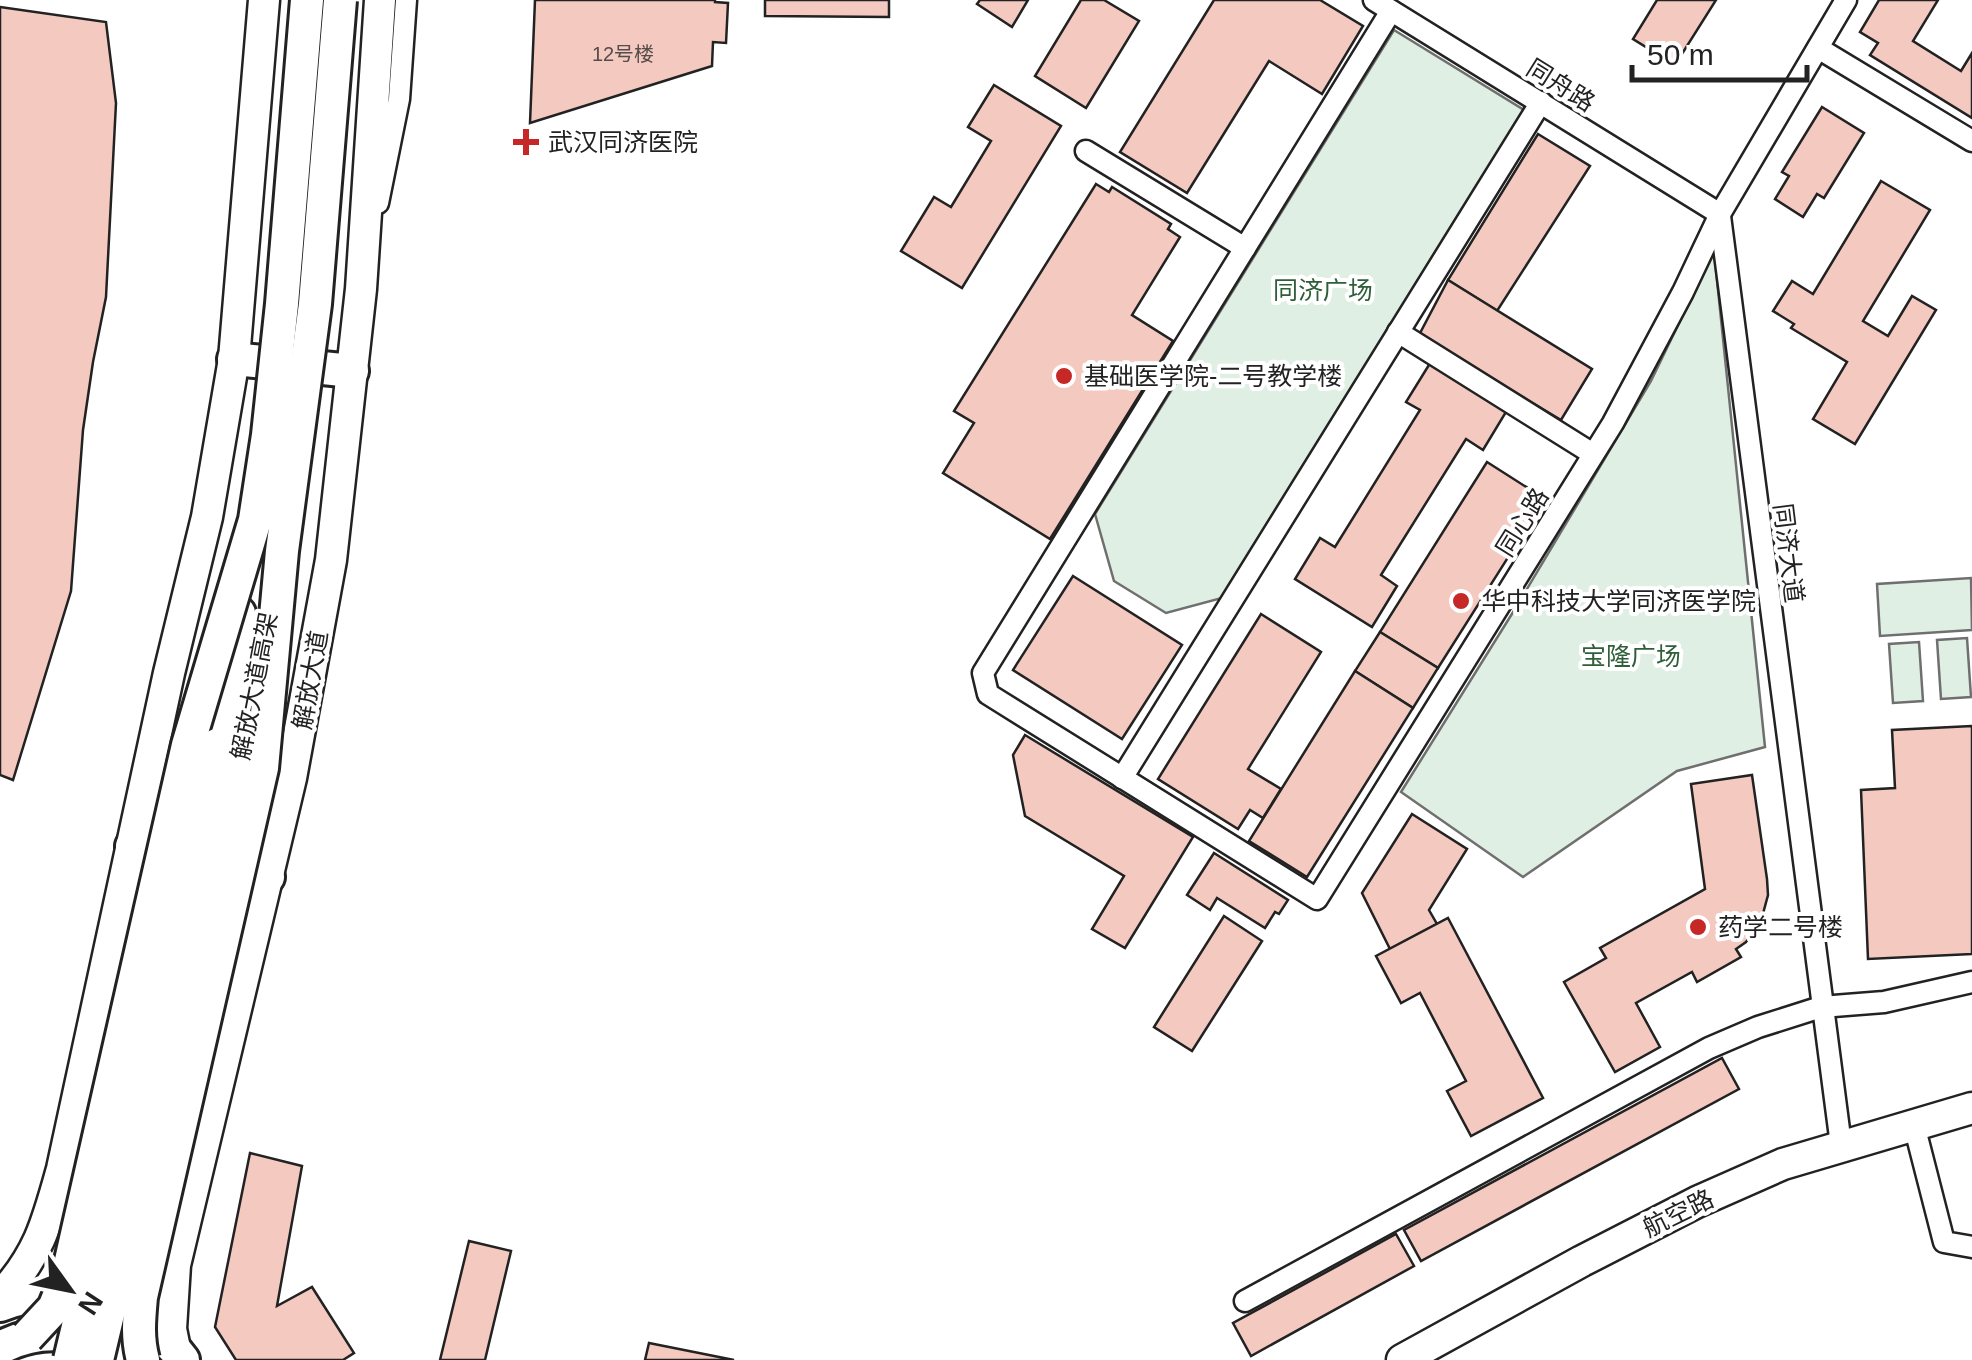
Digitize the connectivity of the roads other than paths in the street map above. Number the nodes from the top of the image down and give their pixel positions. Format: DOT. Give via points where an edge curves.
graph roads {
  1 [pos="264,0"];
  2 [pos="307,0"];
  3 [pos="340,0"];
  4 [pos="380,0"];
  5 [pos="406,0"];
  6 [pos="1846,0"];
  7 [pos="1383,5"];
  8 [pos="1818,48"];
  9 [pos="1540,102"];
  10 [pos="1972,141"];
  11 [pos="1086,151"];
  12 [pos="1720,214"];
  13 [pos="1245,248"];
  14 [pos="361,289"];
  15 [pos="1398,332"];
  16 [pos="234,358"];
  17 [pos="352,372"];
  18 [pos="1593,454"];
  19 [pos="255,520"];
  20 [pos="282,551"];
  21 [pos="1122,778"];
  22 [pos="132,846"];
  23 [pos="268,877"];
  24 [pos="1972,982"];
  25 [pos="1822,1007"];
  26 [pos="1972,1108"];
  27 [pos="1914,1125"];
  28 [pos="1841,1145"];
  29 [pos="1972,1247"];
  30 [pos="0,1297"];
  31 [pos="1245,1301"];
  32 [pos="0,1305"];
  33 [pos="13,1342"];
  34 [pos="179,1354"];
  35 [pos="70,1360"];
  36 [pos="97,1360"];
  37 [pos="128,1360"];
  38 [pos="143,1360"];
  39 [pos="1402,1360"];
  1 -- 16 [label="main road"];
  2 -- 19 [label="main road, 解放大道高架, bridge" via="282,304"];
  3 -- 20 [label="main road, 解放大道高架, bridge" via="315,304"];
  4 -- 14 [label="main road, 解放大道"];
  5 -- 14 [label="street" via="399,99"];
  6 -- 8 [label="street"];
  7 -- 9 [label="street, 同舟路"];
  7 -- 13 [label="street"];
  8 -- 10 [label="street"];
  8 -- 12 [label="street"];
  9 -- 12 [label="street, 同舟路"];
  9 -- 15 [label="street"];
  11 -- 13 [label="street"];
  12 -- 18 [label="street, 同心路"];
  12 -- 25 [label="street, 同济大道"];
  13 -- 21 [label="street" via="983,673 988,694"];
  14 -- 17 [label="main road, 解放大道"];
  15 -- 18 [label="street"];
  15 -- 21 [label="street"];
  16 -- 17 [label="main road"];
  16 -- 22 [label="main road" via="207,517"];
  17 -- 23 [label="main road, 解放大道" via="331,560"];
  18 -- 21 [label="street, 同心路" via="1317,899"];
  19 -- 33 [label="main road, bridge" via="188,746 68,1274 54,1308"];
  19 -- 35 [label="main road, 解放大道高架, bridge" via="216,745"];
  20 -- 36 [label="main road, 解放大道高架, bridge" via="242,751"];
  20 -- 38 [label="main road, bridge" via="262,768 141,1297"];
  22 -- 23 [label="main road"];
  22 -- 30 [label="main road" via="44,1233"];
  23 -- 34 [label="main road, 解放大道" via="175,1265 171,1328"];
  24 -- 25 [label="street" via="1884,1002"];
  25 -- 28 [label="street, 同济大道"];
  25 -- 31 [label="street" via="1709,1048"];
  26 -- 27 [label="main road, 航空路"];
  27 -- 28 [label="main road, 航空路"];
  27 -- 29 [label="street" via="1944,1242"];
  28 -- 39 [label="main road, 航空路" via="1697,1202"];
  32 -- 34 [label="main road" via="38,1294 93,1298 140,1318"];
  33 -- 37 [label="main road, bridge" via="70,1334"];
}
